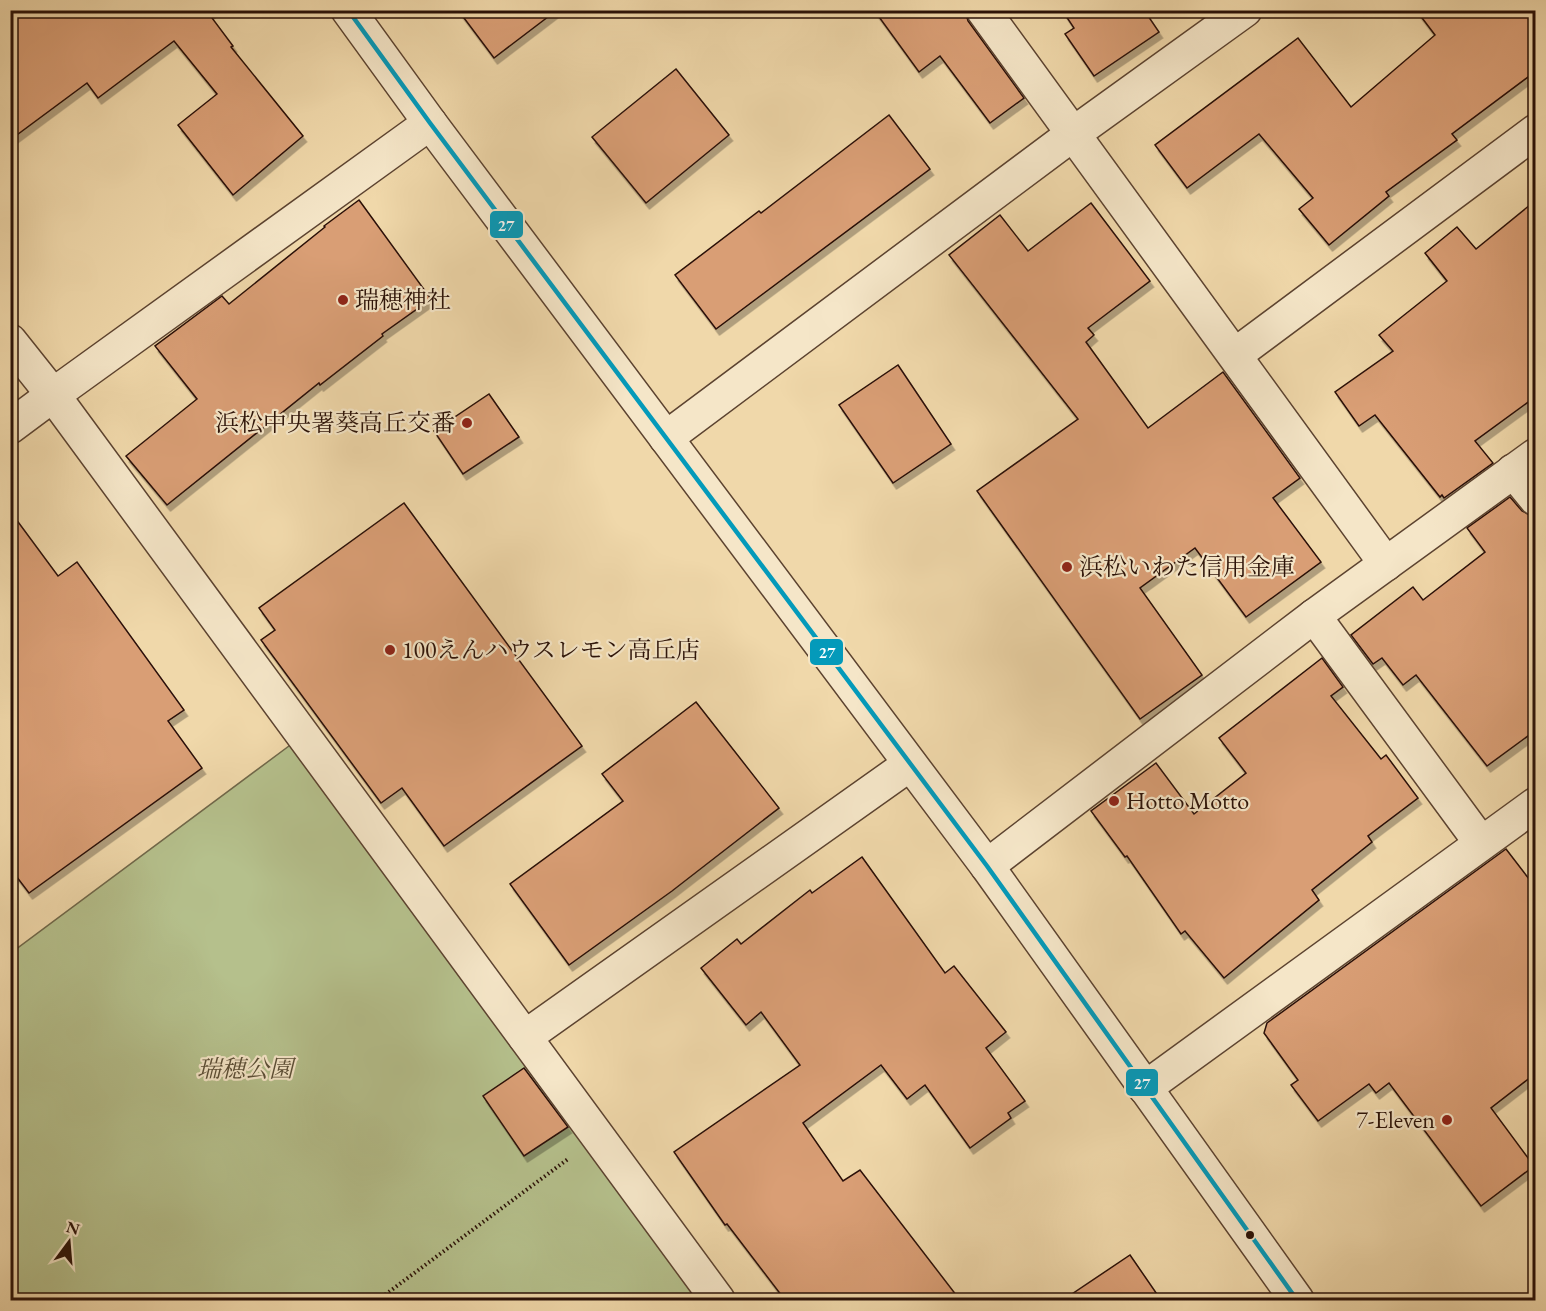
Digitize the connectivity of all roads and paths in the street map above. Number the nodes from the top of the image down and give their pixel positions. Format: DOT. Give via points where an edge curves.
graph roads {
  1 [pos="348,10"];
  2 [pos="983,10"];
  3 [pos="1245,10"];
  4 [pos="430,123"];
  5 [pos="1536,131"];
  6 [pos="1073,134"];
  7 [pos="10,341"];
  8 [pos="1235,355"];
  9 [pos="53,395"];
  10 [pos="10,427"];
  11 [pos="666,438"];
  12 [pos="1524,463"];
  13 [pos="1536,499"];
  14 [pos="1386,564"];
  15 [pos="1314,616"];
  16 [pos="910,765"];
  17 [pos="1536,804"];
  18 [pos="1481,843"];
  19 [pos="987,866"];
  20 [pos="525,1037"];
  21 [pos="1145,1088"];
  22 [pos="597,1137"];
  23 [pos="378,1300"];
  24 [pos="718,1300"];
  25 [pos="1297,1300"];
  1 -- 4 [label="street"];
  2 -- 6 [label="street"];
  3 -- 6 [label="street"];
  4 -- 9 [label="street"];
  4 -- 11 [label="street"];
  5 -- 8 [label="street"];
  6 -- 8 [label="street"];
  6 -- 11 [label="street"];
  7 -- 9 [label="street"];
  8 -- 14 [label="street"];
  9 -- 10 [label="street"];
  9 -- 20 [label="street"];
  11 -- 16 [label="street"];
  12 -- 13 [label="street"];
  12 -- 14 [label="street"];
  14 -- 15 [label="street"];
  15 -- 18 [label="street"];
  15 -- 19 [label="street"];
  16 -- 19 [label="street"];
  16 -- 20 [label="street"];
  17 -- 18 [label="street"];
  18 -- 21 [label="street"];
  19 -- 21 [label="street"];
  20 -- 22 [label="street"];
  21 -- 25 [label="street"];
  22 -- 23 [label="path"];
  22 -- 24 [label="street"];
}
